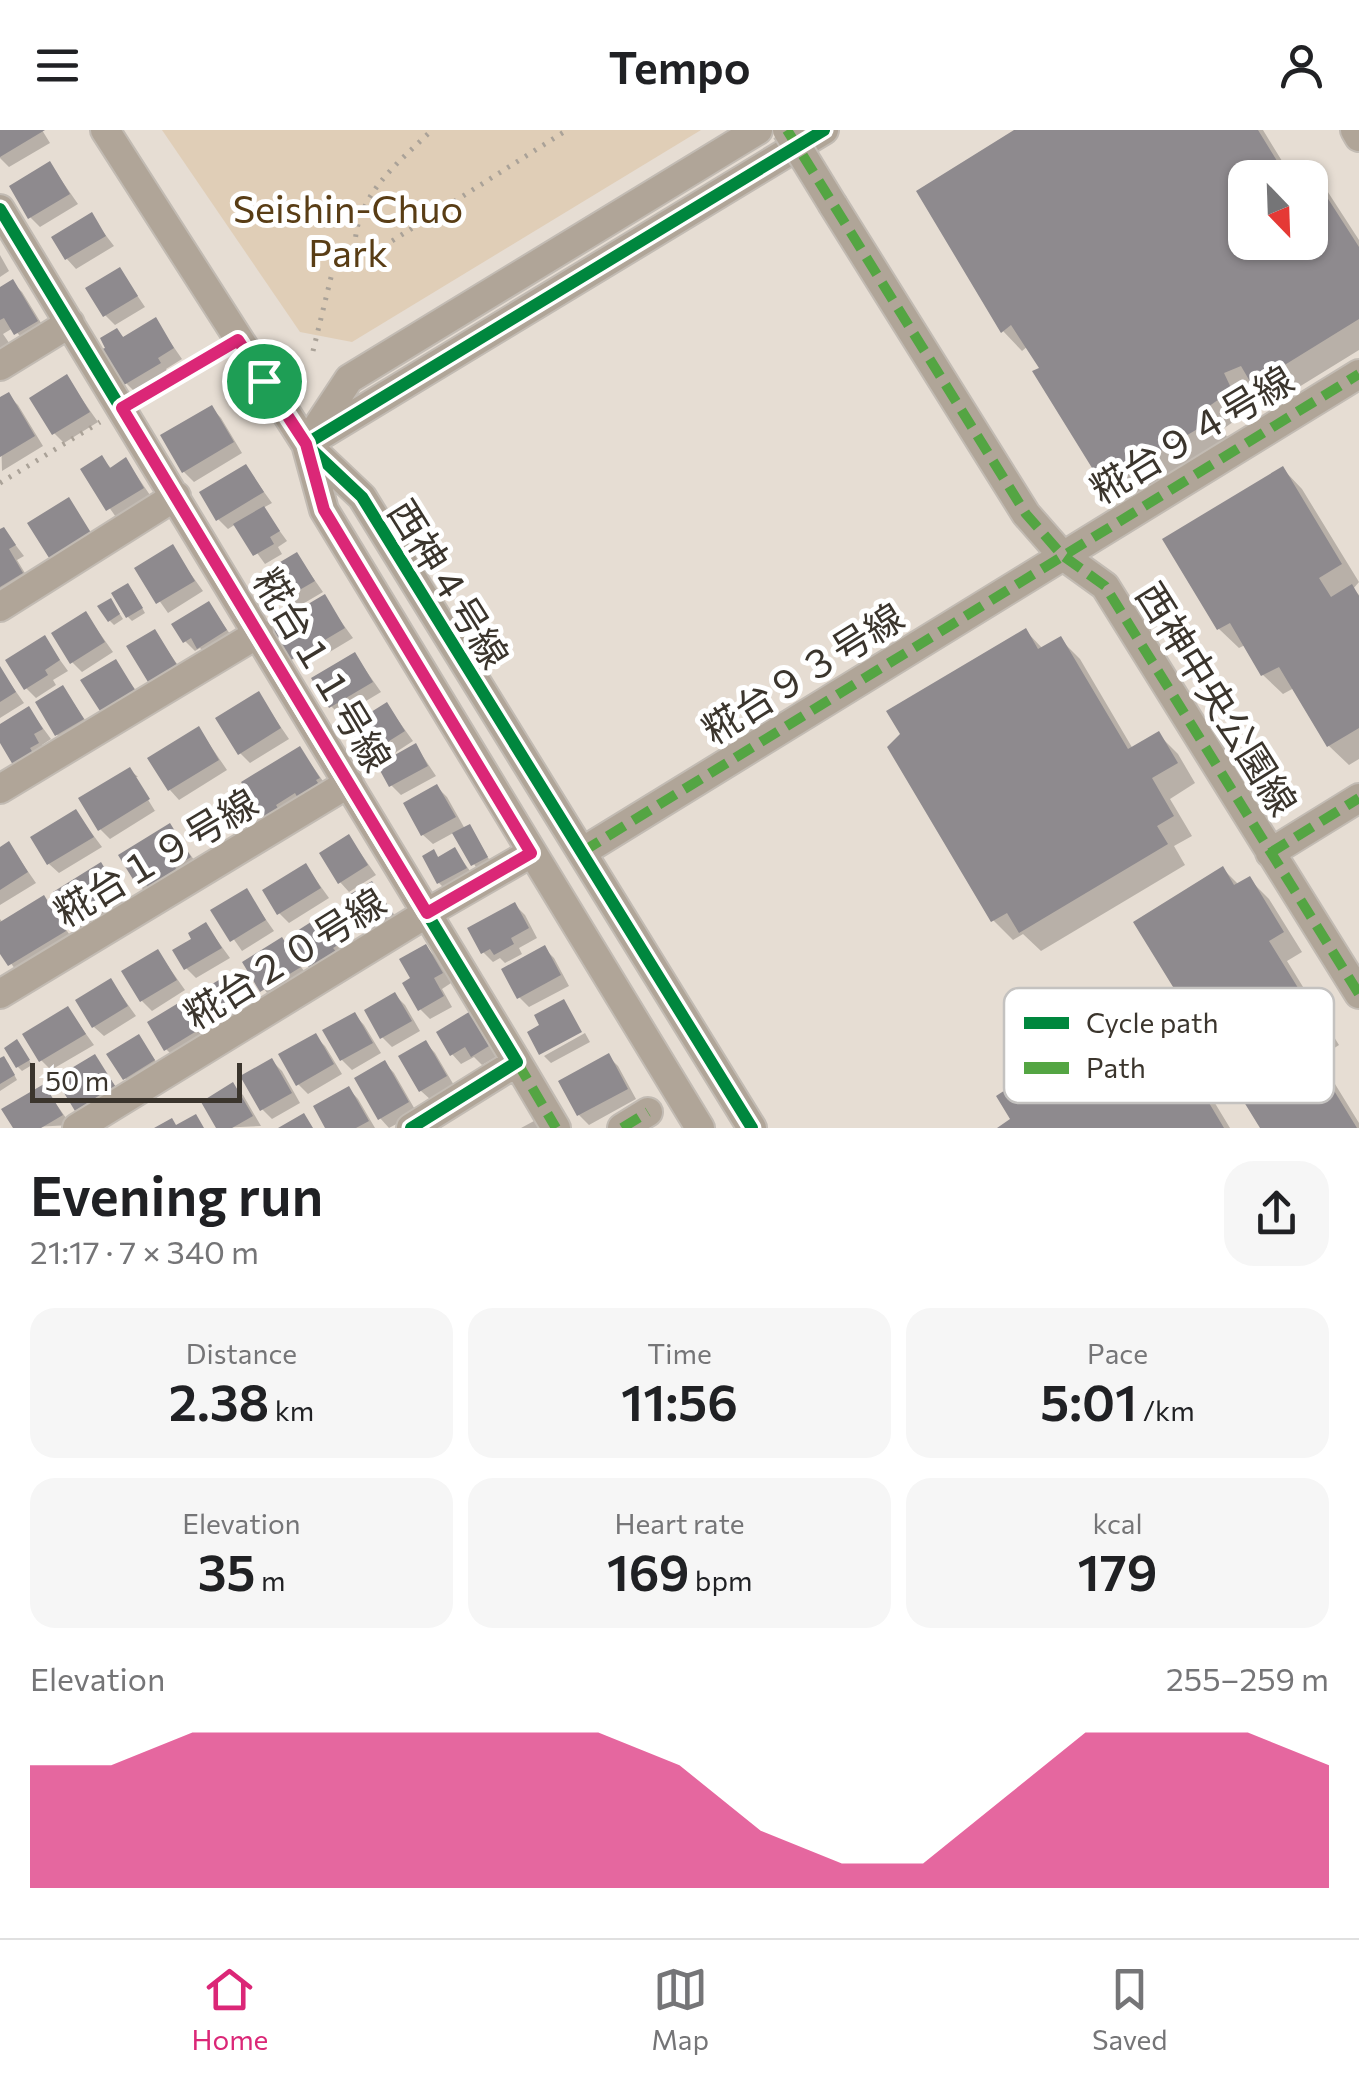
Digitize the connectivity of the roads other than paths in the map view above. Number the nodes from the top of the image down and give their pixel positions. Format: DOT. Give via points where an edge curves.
graph roads {
  1 [pos="104,130"];
  2 [pos="758,130"];
  3 [pos="787,130"];
  4 [pos="824,130"];
  5 [pos="1355,130"];
  6 [pos="1359,137"];
  7 [pos="0,209"];
  8 [pos="70,323"];
  9 [pos="0,366"];
  10 [pos="1359,374"];
  11 [pos="306,444"];
  12 [pos="176,496"];
  13 [pos="1062,555"];
  14 [pos="0,606"];
  15 [pos="259,633"];
  16 [pos="349,783"];
  17 [pos="0,789"];
  18 [pos="1359,798"];
  19 [pos="582,852"];
  20 [pos="1270,852"];
  21 [pos="531,853"];
  22 [pos="427,913"];
  23 [pos="0,994"];
  24 [pos="1359,994"];
  25 [pos="517,1062"];
  26 [pos="648,1112"];
  27 [pos="77,1128"];
  28 [pos="410,1128"];
  29 [pos="556,1128"];
  30 [pos="622,1128"];
  31 [pos="700,1128"];
  32 [pos="752,1128"];
  1 -- 11 [label="street"];
  2 -- 11 [label="street" via="349,379"];
  3 -- 13 [label="street, 西神中央公園線, bridge" via="1026,514"];
  4 -- 11 [label="street"];
  5 -- 6 [label="street"];
  7 -- 8 [label="street, 糀台１１号線"];
  8 -- 9 [label="street"];
  8 -- 12 [label="street, 糀台１１号線"];
  10 -- 13 [label="street, 糀台９４号線"];
  11 -- 19 [label="street, 西神４号線" via="362,497"];
  11 -- 21 [label="street, 西神４号線" via="324,510"];
  12 -- 14 [label="street"];
  12 -- 15 [label="street, 糀台１１号線"];
  13 -- 19 [label="street, 糀台９３号線"];
  13 -- 20 [label="street, 西神中央公園線" via="1105,586"];
  15 -- 16 [label="street, 糀台１１号線"];
  15 -- 17 [label="street"];
  16 -- 22 [label="street, 糀台１１号線"];
  16 -- 23 [label="street, 糀台１９号線"];
  18 -- 20 [label="street"];
  19 -- 32 [label="street, 西神４号線"];
  20 -- 24 [label="street, 西神中央公園線"];
  21 -- 22 [label="street, 糀台２０号線"];
  21 -- 31 [label="street, 西神４号線"];
  22 -- 25 [label="street, 糀台１１号線"];
  22 -- 27 [label="street, 糀台２０号線"];
  25 -- 28 [label="street"];
  25 -- 29 [label="street, 糀台１１号線"];
  26 -- 30 [label="street"];
}
